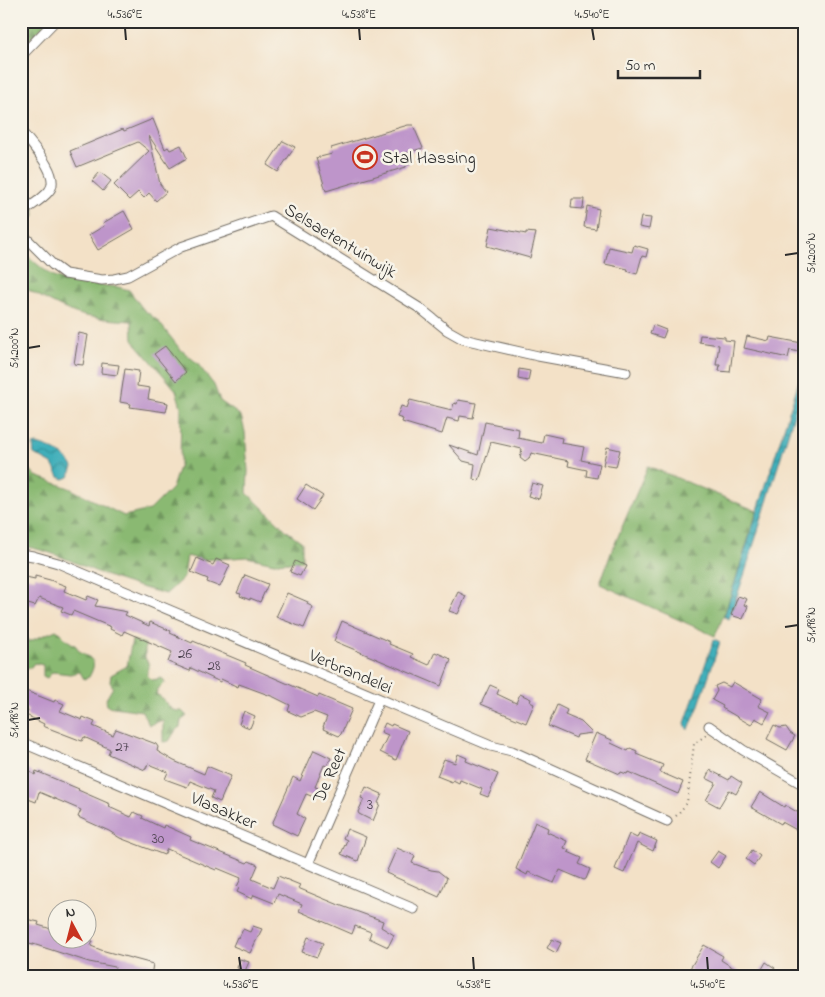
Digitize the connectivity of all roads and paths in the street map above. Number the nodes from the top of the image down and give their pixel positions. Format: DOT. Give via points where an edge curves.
graph roads {
  1 [pos="55,21"];
  2 [pos="21,56"];
  3 [pos="21,131"];
  4 [pos="21,213"];
  5 [pos="21,233"];
  6 [pos="626,372"];
  7 [pos="21,554"];
  8 [pos="380,700"];
  9 [pos="709,726"];
  10 [pos="21,742"];
  11 [pos="804,785"];
  12 [pos="667,821"];
  13 [pos="308,864"];
  14 [pos="414,909"];
  15 [pos="21,971"];
  16 [pos="36,976"];
  1 -- 2 [label="street"];
  3 -- 4 [label="street" via="52,177 50,190"];
  5 -- 6 [label="street, Selsaetentuinwijk" via="65,274 102,280 128,276 181,247 271,216 421,309 463,339"];
  7 -- 8 [label="street, Verbrandelei" via="58,563"];
  8 -- 12 [label="street, Verbrandelei" via="491,746 512,751"];
  8 -- 13 [label="street, De Reet"];
  9 -- 11 [label="street"];
  9 -- 12 [label="path" via="705,737 694,744 687,803 679,815"];
  10 -- 13 [label="street, Vlasakker"];
  13 -- 14 [label="street, Vlasakker"];
  15 -- 16 [label="path"];
}
